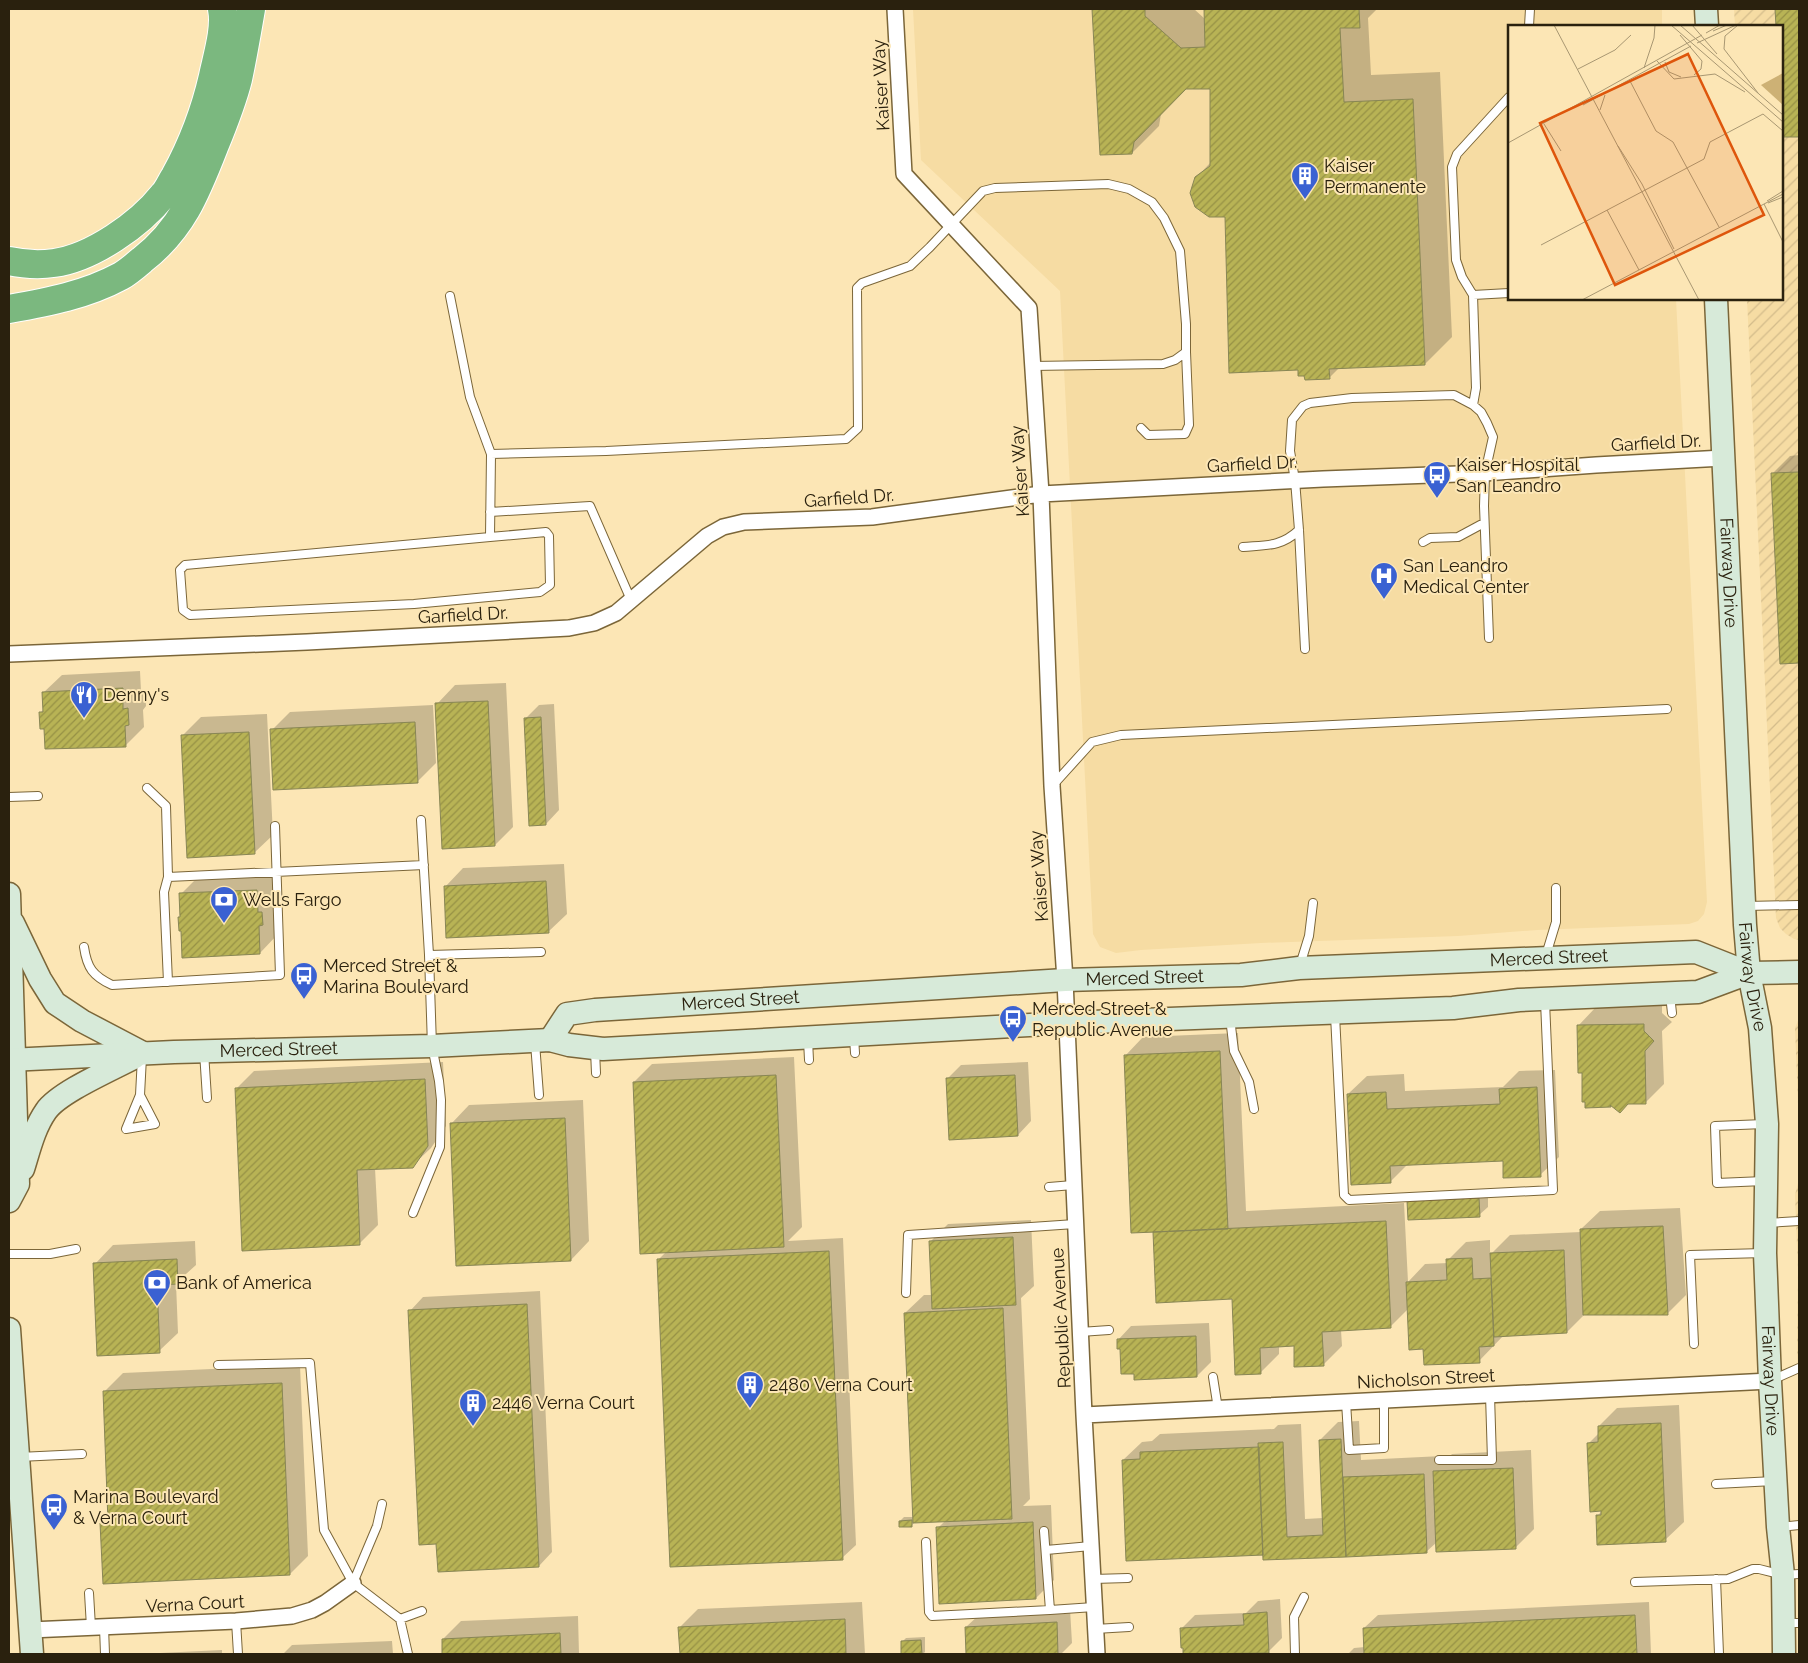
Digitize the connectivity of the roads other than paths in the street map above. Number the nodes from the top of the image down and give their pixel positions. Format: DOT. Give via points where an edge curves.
graph roads {
  1 [pos="222,9"];
  2 [pos="251,9"];
  3 [pos="895,9"];
  4 [pos="1530,9"];
  5 [pos="1706,9"];
  6 [pos="1529,25"];
  7 [pos="1707,25"];
  8 [pos="1508,98"];
  9 [pos="952,224"];
  10 [pos="9,261"];
  11 [pos="1508,293"];
  12 [pos="1473,295"];
  13 [pos="450,296"];
  14 [pos="1716,300"];
  15 [pos="9,309"];
  16 [pos="1186,352"];
  17 [pos="1032,366"];
  18 [pos="1473,405"];
  19 [pos="1141,428"];
  20 [pos="491,454"];
  21 [pos="1723,458"];
  22 [pos="1485,474"];
  23 [pos="1295,480"];
  24 [pos="1041,494"];
  25 [pos="490,512"];
  26 [pos="1484,523"];
  27 [pos="1300,530"];
  28 [pos="490,537"];
  29 [pos="1423,542"];
  30 [pos="1243,548"];
  31 [pos="631,600"];
  32 [pos="1489,638"];
  33 [pos="1305,648"];
  34 [pos="9,654"];
  35 [pos="1667,709"];
  36 [pos="1052,786"];
  37 [pos="147,788"];
  38 [pos="38,796"];
  39 [pos="9,797"];
  40 [pos="421,820"];
  41 [pos="274,826"];
  42 [pos="424,865"];
  43 [pos="276,872"];
  44 [pos="168,877"];
  45 [pos="1556,888"];
  46 [pos="9,894"];
  47 [pos="1313,903"];
  48 [pos="1799,905"];
  49 [pos="1744,906"];
  50 [pos="9,915"];
  51 [pos="84,947"];
  52 [pos="541,952"];
  53 [pos="429,955"];
  54 [pos="1545,958"];
  55 [pos="1298,968"];
  56 [pos="1799,972"];
  57 [pos="1749,973"];
  58 [pos="1065,980"];
  59 [pos="168,982"];
  60 [pos="1545,999"];
  61 [pos="1335,1012"];
  62 [pos="1229,1016"];
  63 [pos="1066,1023"];
  64 [pos="808,1037"];
  65 [pos="542,1041"];
  66 [pos="432,1046"];
  67 [pos="595,1048"];
  68 [pos="204,1051"];
  69 [pos="142,1053"];
  70 [pos="11,1060"];
  71 [pos="809,1060"];
  72 [pos="596,1072"];
  73 [pos="140,1095"];
  74 [pos="539,1095"];
  75 [pos="207,1098"];
  76 [pos="1254,1109"];
  77 [pos="1766,1124"];
  78 [pos="1766,1181"];
  79 [pos="1073,1185"];
  80 [pos="1049,1186"];
  81 [pos="13,1192"];
  82 [pos="413,1213"];
  83 [pos="1799,1222"];
  84 [pos="1765,1223"];
  85 [pos="1075,1224"];
  86 [pos="76,1249"];
  87 [pos="1765,1253"];
  88 [pos="9,1254"];
  89 [pos="906,1294"];
  90 [pos="9,1329"];
  91 [pos="1108,1330"];
  92 [pos="1080,1332"];
  93 [pos="1694,1344"];
  94 [pos="218,1365"];
  95 [pos="1799,1368"];
  96 [pos="1213,1377"];
  97 [pos="10,1380"];
  98 [pos="1770,1381"];
  99 [pos="1490,1395"];
  100 [pos="1384,1400"];
  101 [pos="1346,1402"];
  102 [pos="1218,1409"];
  103 [pos="1084,1414"];
  104 [pos="82,1454"];
  105 [pos="17,1457"];
  106 [pos="1439,1460"];
  107 [pos="1776,1481"];
  108 [pos="1716,1484"];
  109 [pos="382,1504"];
  110 [pos="1789,1526"];
  111 [pos="1044,1531"];
  112 [pos="926,1542"];
  113 [pos="1091,1546"];
  114 [pos="1046,1550"];
  115 [pos="1791,1574"];
  116 [pos="1128,1578"];
  117 [pos="1093,1579"];
  118 [pos="1716,1579"];
  119 [pos="1635,1582"];
  120 [pos="353,1583"];
  121 [pos="90,1593"];
  122 [pos="1304,1597"];
  123 [pos="1094,1607"];
  124 [pos="1050,1610"];
  125 [pos="422,1611"];
  126 [pos="400,1619"];
  127 [pos="236,1621"];
  128 [pos="1791,1623"];
  129 [pos="98,1627"];
  130 [pos="1129,1627"];
  131 [pos="1095,1629"];
  132 [pos="30,1630"];
  133 [pos="32,1654"];
  134 [pos="105,1654"];
  135 [pos="238,1654"];
  136 [pos="408,1654"];
  137 [pos="1096,1654"];
  138 [pos="1295,1654"];
  139 [pos="1719,1654"];
  140 [pos="1784,1654"];
  1 -- 10 [label="highway" via="220,46 208,99 186,156 164,195 119,235 80,255 55,263"];
  2 -- 15 [label="highway" via="238,79 226,118 197,190 169,237 122,276 94,289 45,304"];
  3 -- 9 [label="street, Kaiser Way" via="904,174"];
  4 -- 6 [label="lane"];
  5 -- 7 [label="street"];
  8 -- 12 [label="lane" via="1457,154 1452,167 1456,260"];
  9 -- 16 [label="lane" via="983,191 995,188 1108,184 1128,189 1152,202 1180,251"];
  9 -- 17 [label="street, Kaiser Way" via="1029,308"];
  9 -- 20 [label="lane" via="910,266 862,282 857,288 858,428 846,439"];
  11 -- 12 [label="lane"];
  12 -- 18 [label="lane" via="1476,388"];
  13 -- 20 [label="lane" via="470,397"];
  14 -- 21 [label="street, Fairway Drive"];
  16 -- 17 [label="lane" via="1163,364"];
  16 -- 19 [label="lane" via="1189,425 1185,434 1148,435"];
  17 -- 24 [label="street, Kaiser Way"];
  18 -- 22 [label="lane" via="1488,423 1493,437"];
  18 -- 23 [label="lane" via="1461,398 1443,395 1310,403 1303,406 1292,420 1290,451"];
  20 -- 25 [label="lane"];
  21 -- 22 [label="street, Garfield Dr."];
  21 -- 49 [label="street, Fairway Drive"];
  22 -- 23 [label="street, Garfield Dr."];
  22 -- 26 [label="lane"];
  23 -- 24 [label="street, Garfield Dr."];
  23 -- 27 [label="lane"];
  24 -- 31 [label="street, Garfield Dr." via="872,517 744,522 723,527 707,536"];
  24 -- 36 [label="street, Kaiser Way"];
  25 -- 28 [label="lane"];
  25 -- 31 [label="lane" via="590,506"];
  26 -- 29 [label="lane" via="1458,537 1430,538"];
  26 -- 32 [label="lane"];
  27 -- 30 [label="lane" via="1278,544"];
  27 -- 33 [label="lane"];
  28 -- 28 [label="lane" via="185,565 180,570 183,610 190,615 414,604 540,592 550,585 549,536 546,532"];
  31 -- 34 [label="street, Garfield Dr." via="616,613 594,623 569,628"];
  35 -- 36 [label="lane" via="1121,735 1092,742"];
  36 -- 58 [label="street, Kaiser Way"];
  37 -- 44 [label="lane" via="166,806"];
  38 -- 39 [label="lane"];
  40 -- 42 [label="lane"];
  41 -- 43 [label="lane"];
  42 -- 43 [label="lane"];
  42 -- 53 [label="lane"];
  43 -- 44 [label="lane"];
  43 -- 59 [label="lane" via="280,975"];
  44 -- 59 [label="lane" via="164,892"];
  45 -- 54 [label="lane" via="1556,922"];
  46 -- 50 [label="street"];
  47 -- 55 [label="lane" via="1309,936"];
  48 -- 49 [label="lane"];
  49 -- 57 [label="street, Fairway Drive"];
  50 -- 69 [label="street" via="55,1003"];
  50 -- 70 [label="street"];
  51 -- 59 [label="lane" via="89,968 112,984"];
  52 -- 53 [label="lane"];
  53 -- 66 [label="lane"];
  54 -- 55 [label="street, Merced Street"];
  54 -- 57 [label="street, Merced Street" via="1696,952"];
  55 -- 58 [label="street, Merced Street" via="1241,975"];
  56 -- 57 [label="street, Merced Street"];
  57 -- 60 [label="street, Merced Street" via="1671,1003"];
  57 -- 77 [label="street, Fairway Drive" via="1760,1028"];
  58 -- 63 [label="street, Republic Avenue"];
  58 -- 65 [label="street, Merced Street" via="595,1010 567,1014"];
  60 -- 61 [label="street, Merced Street" via="1453,1008"];
  60 -- 61 [label="lane" via="1553,1190 1349,1200 1344,1195"];
  61 -- 62 [label="street, Merced Street"];
  62 -- 63 [label="street, Merced Street"];
  62 -- 76 [label="lane" via="1234,1051 1249,1082"];
  63 -- 64 [label="street, Merced Street" via="855,1044"];
  63 -- 79 [label="street, Republic Avenue"];
  64 -- 67 [label="street, Merced Street"];
  64 -- 71 [label="lane"];
  65 -- 66 [label="street, Merced Street"];
  65 -- 67 [label="street, Merced Street"];
  65 -- 74 [label="lane"];
  66 -- 68 [label="street, Merced Street"];
  66 -- 82 [label="lane" via="441,1100 440,1147"];
  67 -- 72 [label="lane"];
  68 -- 69 [label="street, Merced Street"];
  68 -- 75 [label="lane"];
  69 -- 70 [label="street, Merced Street"];
  69 -- 73 [label="lane"];
  69 -- 81 [label="street" via="51,1104 37,1127"];
  70 -- 81 [label="street"];
  73 -- 73 [label="lane" via="128,1121 126,1129 155,1124"];
  77 -- 78 [label="street, Fairway Drive"];
  77 -- 78 [label="lane" via="1715,1126 1717,1182"];
  78 -- 84 [label="street, Fairway Drive"];
  79 -- 80 [label="lane"];
  79 -- 85 [label="street, Republic Avenue"];
  83 -- 84 [label="lane"];
  84 -- 87 [label="street, Fairway Drive"];
  85 -- 89 [label="lane" via="908,1235"];
  85 -- 92 [label="street, Republic Avenue"];
  86 -- 88 [label="lane" via="50,1254"];
  87 -- 93 [label="lane" via="1690,1255"];
  87 -- 98 [label="street, Fairway Drive"];
  90 -- 97 [label="street"];
  91 -- 92 [label="lane"];
  92 -- 103 [label="street, Republic Avenue"];
  94 -- 120 [label="lane" via="310,1363 324,1530"];
  95 -- 98 [label="lane"];
  96 -- 102 [label="lane"];
  97 -- 105 [label="street"];
  98 -- 99 [label="street, Nicholson Street"];
  98 -- 107 [label="street, Fairway Drive"];
  99 -- 100 [label="street, Nicholson Street"];
  99 -- 106 [label="lane" via="1492,1460"];
  100 -- 101 [label="street, Nicholson Street"];
  100 -- 101 [label="lane" via="1384,1448 1349,1450"];
  101 -- 102 [label="street, Nicholson Street"];
  102 -- 103 [label="street, Nicholson Street"];
  103 -- 113 [label="street, Republic Avenue"];
  104 -- 105 [label="lane"];
  105 -- 132 [label="street" via="17,1503"];
  107 -- 108 [label="lane"];
  107 -- 110 [label="street, Fairway Drive"];
  109 -- 120 [label="lane" via="377,1526"];
  110 -- 115 [label="street, Fairway Drive"];
  111 -- 114 [label="lane"];
  112 -- 124 [label="lane" via="929,1612 932,1616"];
  113 -- 114 [label="lane"];
  113 -- 117 [label="street, Republic Avenue"];
  114 -- 124 [label="lane"];
  115 -- 118 [label="lane" via="1753,1569 1728,1579"];
  115 -- 128 [label="street, Fairway Drive"];
  116 -- 117 [label="lane"];
  117 -- 123 [label="street, Republic Avenue"];
  118 -- 119 [label="lane"];
  118 -- 139 [label="lane"];
  120 -- 126 [label="lane"];
  120 -- 127 [label="street, Verna Court" via="312,1610 292,1616"];
  121 -- 129 [label="lane"];
  122 -- 138 [label="lane" via="1294,1617"];
  123 -- 124 [label="lane"];
  123 -- 131 [label="street, Republic Avenue"];
  125 -- 126 [label="lane"];
  126 -- 136 [label="lane"];
  127 -- 129 [label="street, Verna Court"];
  127 -- 135 [label="lane"];
  128 -- 140 [label="street, Fairway Drive"];
  129 -- 132 [label="street, Verna Court"];
  129 -- 134 [label="lane"];
  130 -- 131 [label="lane"];
  131 -- 137 [label="street, Republic Avenue"];
  132 -- 133 [label="street"];
}
